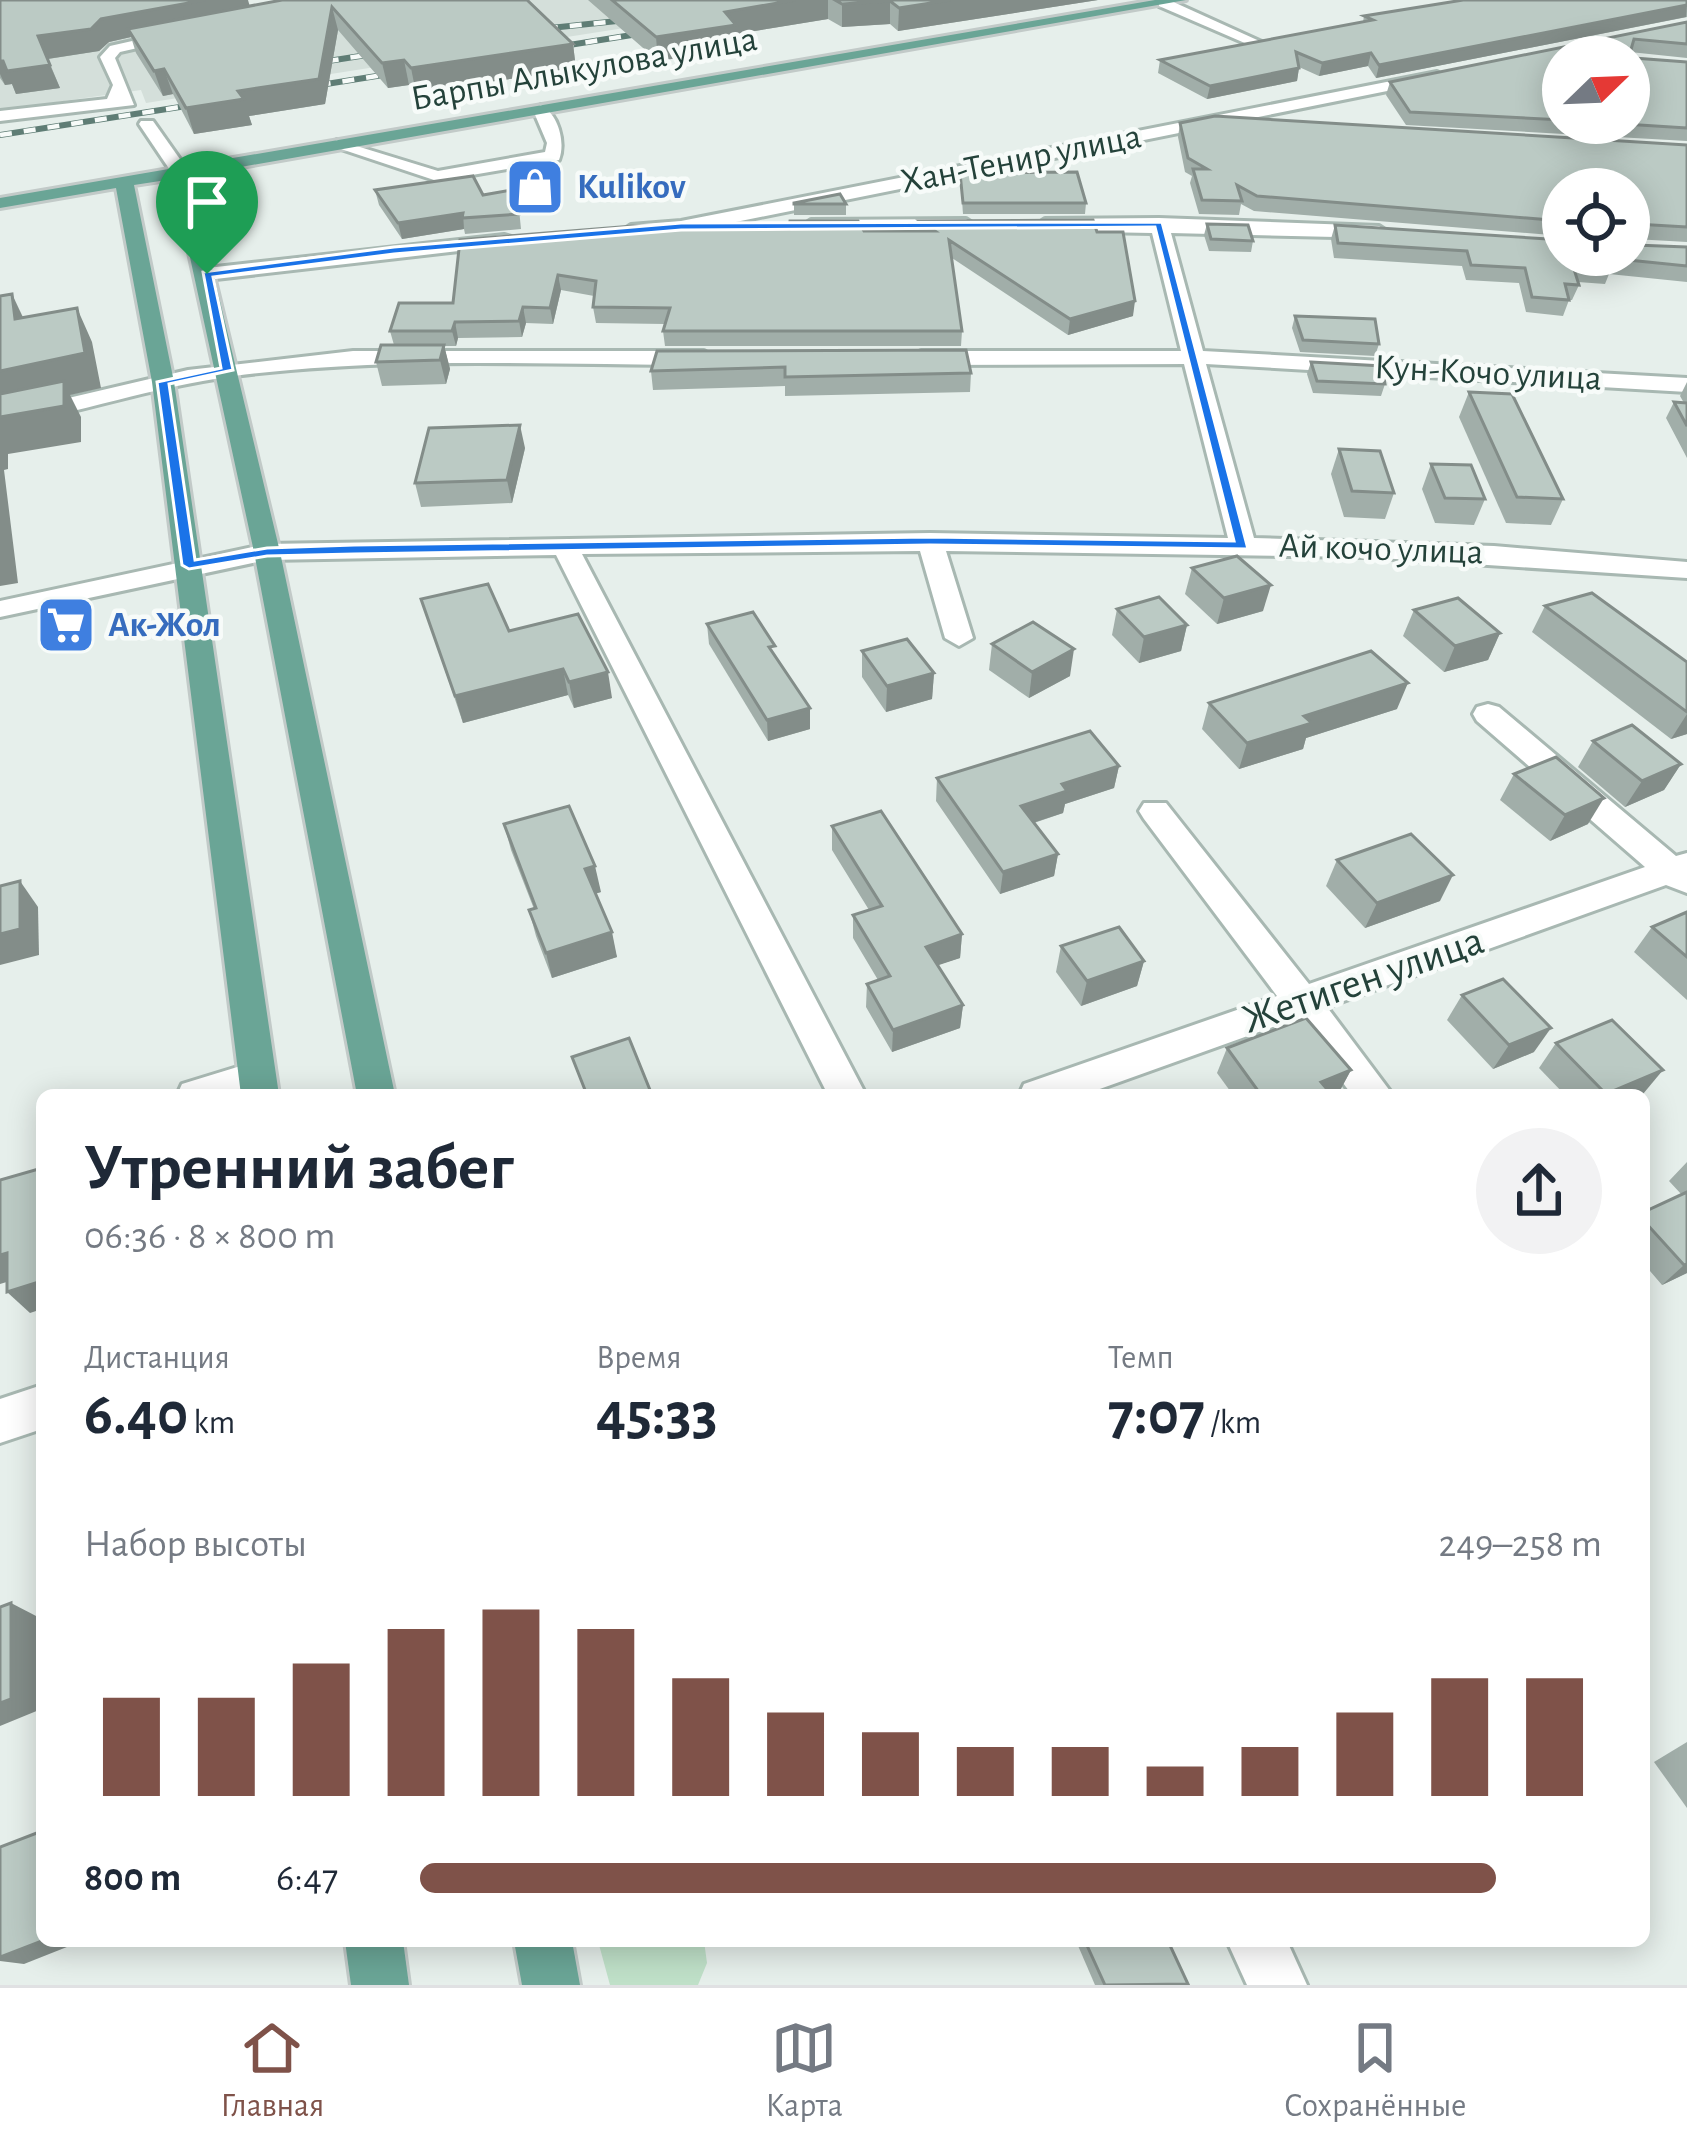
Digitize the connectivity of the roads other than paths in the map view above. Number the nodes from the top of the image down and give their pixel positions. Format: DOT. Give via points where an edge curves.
graph roads {
  1 [pos="1171,1"];
  2 [pos="199,31"];
  3 [pos="1259,44"];
  4 [pos="1458,73"];
  5 [pos="541,110"];
  6 [pos="0,116"];
  7 [pos="1204,123"];
  8 [pos="147,124"];
  9 [pos="1291,127"];
  10 [pos="550,134"];
  11 [pos="526,138"];
  12 [pos="337,145"];
  13 [pos="432,154"];
  14 [pos="385,163"];
  15 [pos="180,172"];
  16 [pos="124,182"];
  17 [pos="5,198"];
  18 [pos="1159,224"];
  19 [pos="992,225"];
  20 [pos="1016,225"];
  21 [pos="681,226"];
  22 [pos="615,232"];
  23 [pos="1409,234"];
  24 [pos="526,239"];
  25 [pos="207,274"];
  26 [pos="1196,357"];
  27 [pos="728,358"];
  28 [pos="891,358"];
  29 [pos="227,370"];
  30 [pos="163,382"];
  31 [pos="1687,385"];
  32 [pos="0,421"];
  33 [pos="930,541"];
  34 [pos="1243,546"];
  35 [pos="565,547"];
  36 [pos="267,552"];
  37 [pos="189,565"];
  38 [pos="1687,570"];
  39 [pos="0,608"];
  40 [pos="959,638"];
  41 [pos="1488,714"];
  42 [pos="1155,811"];
  43 [pos="1682,873"];
  44 [pos="1302,1002"];
  45 [pos="259,1086"];
  46 [pos="375,1089"];
  47 [pos="844,1089"];
  48 [pos="1055,1089"];
  49 [pos="1369,1089"];
  50 [pos="36,1409"];
  51 [pos="0,1420"];
  52 [pos="375,1947"];
  53 [pos="544,1947"];
  54 [pos="1259,1947"];
  55 [pos="380,1985"];
  56 [pos="551,1985"];
  57 [pos="1278,1985"];
  1 -- 3 [label="street"];
  1 -- 5 [label="main road, Барпы Алыкулова улица"];
  2 -- 6 [label="street" via="106,57 122,101"];
  4 -- 7 [label="street, Хан-Тенир улица"];
  5 -- 10 [label="street"];
  5 -- 12 [label="main road, Барпы Алыкулова улица"];
  7 -- 9 [label="street"];
  7 -- 21 [label="street, Хан-Тенир улица"];
  8 -- 15 [label="street"];
  10 -- 11 [label="street"];
  10 -- 14 [label="street" via="553,156 459,176"];
  12 -- 14 [label="street"];
  12 -- 15 [label="main road, Барпы Алыкулова улица"];
  13 -- 14 [label="street"];
  15 -- 16 [label="main road, Барпы Алыкулова улица"];
  15 -- 25 [label="main road"];
  16 -- 17 [label="main road, Барпы Алыкулова улица"];
  16 -- 30 [label="main road"];
  18 -- 20 [label="street"];
  18 -- 23 [label="street"];
  18 -- 26 [label="street"];
  19 -- 21 [label="street"];
  21 -- 22 [label="street, Хан-Тенир улица"];
  24 -- 25 [label="street"];
  25 -- 29 [label="main road"];
  26 -- 28 [label="street, Кун-Кочо улица"];
  26 -- 31 [label="street, Кун-Кочо улица"];
  26 -- 34 [label="street"];
  27 -- 29 [label="street" via="353,358"];
  29 -- 30 [label="street"];
  29 -- 36 [label="main road"];
  30 -- 32 [label="street"];
  30 -- 37 [label="main road"];
  33 -- 34 [label="street, Ай кочо улица"];
  33 -- 35 [label="street, Ай кочо улица"];
  33 -- 40 [label="street"];
  34 -- 38 [label="street, Ай кочо улица" via="1536,554"];
  35 -- 36 [label="street, Ай кочо улица"];
  35 -- 47 [label="street"];
  36 -- 37 [label="street, Ай кочо улица"];
  36 -- 46 [label="main road"];
  37 -- 39 [label="street, Ай кочо улица"];
  37 -- 45 [label="main road"];
  41 -- 43 [label="street"];
  42 -- 44 [label="street"];
  43 -- 44 [label="street, Жетиген улица"];
  44 -- 48 [label="street, Жетиген улица"];
  44 -- 49 [label="street"];
  50 -- 51 [label="street"];
  52 -- 55 [label="main road"];
  53 -- 56 [label="main road"];
  54 -- 57 [label="street"];
}
